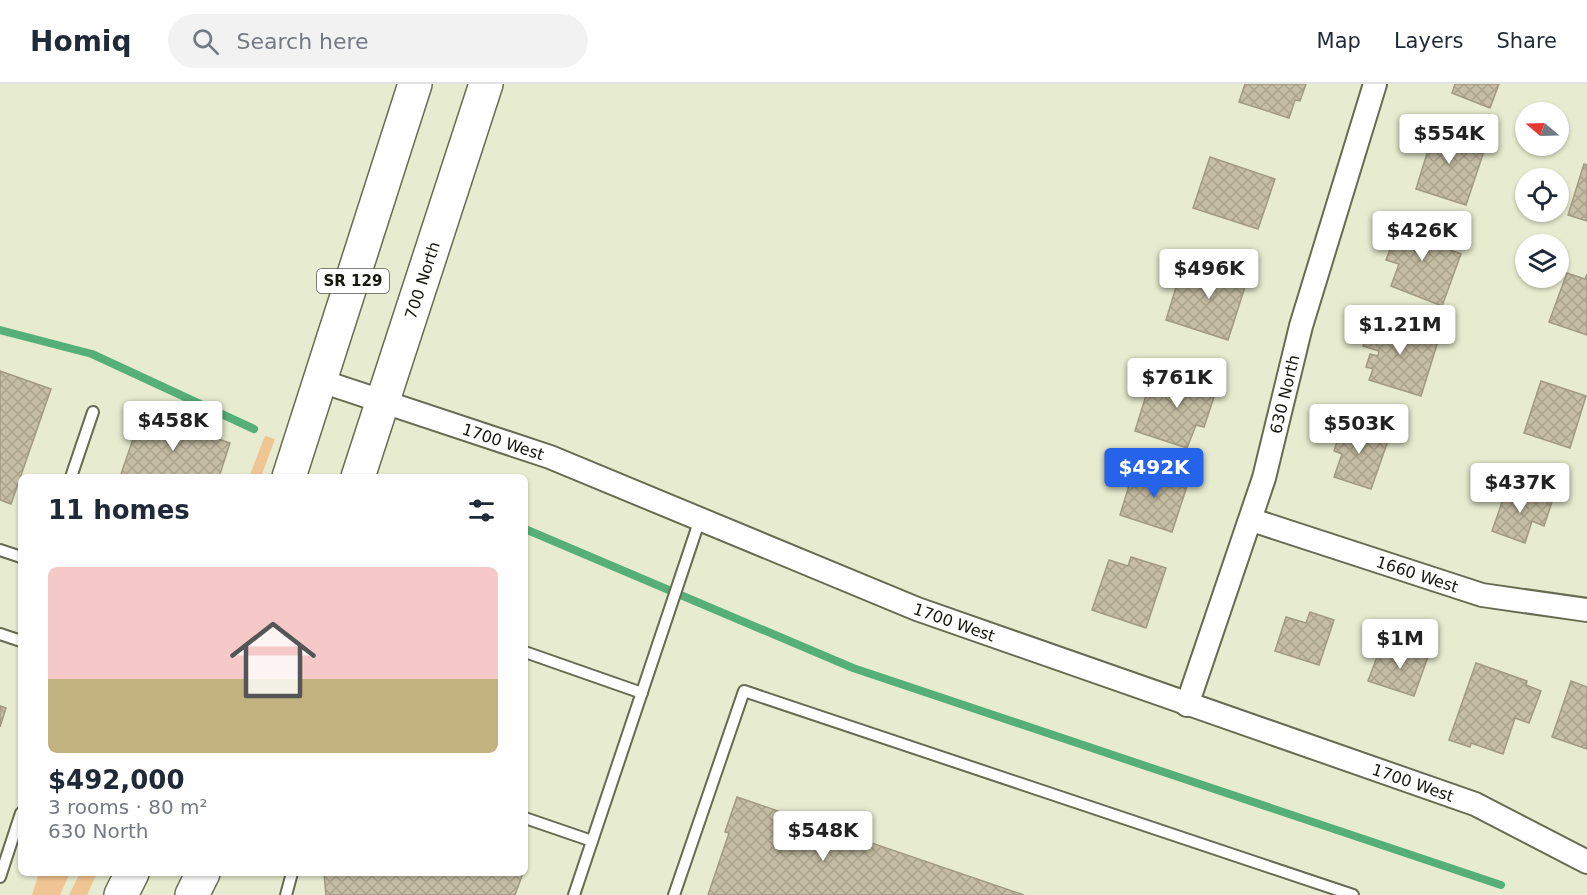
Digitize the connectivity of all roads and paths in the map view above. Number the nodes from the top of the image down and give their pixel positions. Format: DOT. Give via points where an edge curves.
graph roads {
  1 [pos="415,84"];
  2 [pos="486,84"];
  3 [pos="1375,84"];
  4 [pos="321,381"];
  5 [pos="383,402"];
  6 [pos="93,412"];
  7 [pos="72,474"];
  8 [pos="290,474"];
  9 [pos="358,474"];
  10 [pos="700,519"];
  11 [pos="1252,520"];
  12 [pos="0,550"];
  13 [pos="18,556"];
  14 [pos="1585,605"];
  15 [pos="0,634"];
  16 [pos="18,641"];
  17 [pos="528,653"];
  18 [pos="642,693"];
  19 [pos="1187,705"];
  20 [pos="528,819"];
  21 [pos="18,822"];
  22 [pos="592,841"];
  23 [pos="1587,862"];
  24 [pos="130,876"];
  25 [pos="202,876"];
  26 [pos="291,876"];
  27 [pos="0,877"];
  28 [pos="121,895"];
  29 [pos="192,895"];
  30 [pos="286,895"];
  31 [pos="574,895"];
  32 [pos="674,895"];
  33 [pos="1353,895"];
  1 -- 4 [label="main road, SR 129"];
  2 -- 5 [label="main road, 700 North"];
  3 -- 11 [label="street, 630 North" via="1301,327"];
  4 -- 5 [label="street, 1700 West"];
  4 -- 8 [label="main road, SR 129"];
  5 -- 9 [label="main road, 700 North"];
  5 -- 10 [label="street, 1700 West" via="550,457"];
  6 -- 7 [label="lane"];
  10 -- 18 [label="lane"];
  10 -- 19 [label="street, 1700 West" via="917,609"];
  11 -- 14 [label="street, 1660 West" via="1482,595"];
  11 -- 19 [label="street, 630 North"];
  12 -- 13 [label="lane"];
  15 -- 16 [label="lane"];
  17 -- 18 [label="lane"];
  18 -- 22 [label="lane"];
  19 -- 23 [label="street, 1700 West" via="1475,804"];
  20 -- 22 [label="lane"];
  21 -- 27 [label="lane"];
  22 -- 31 [label="lane"];
  24 -- 28 [label="main road"];
  25 -- 29 [label="main road"];
  26 -- 30 [label="lane"];
  32 -- 33 [label="lane" via="744,691"];
}
